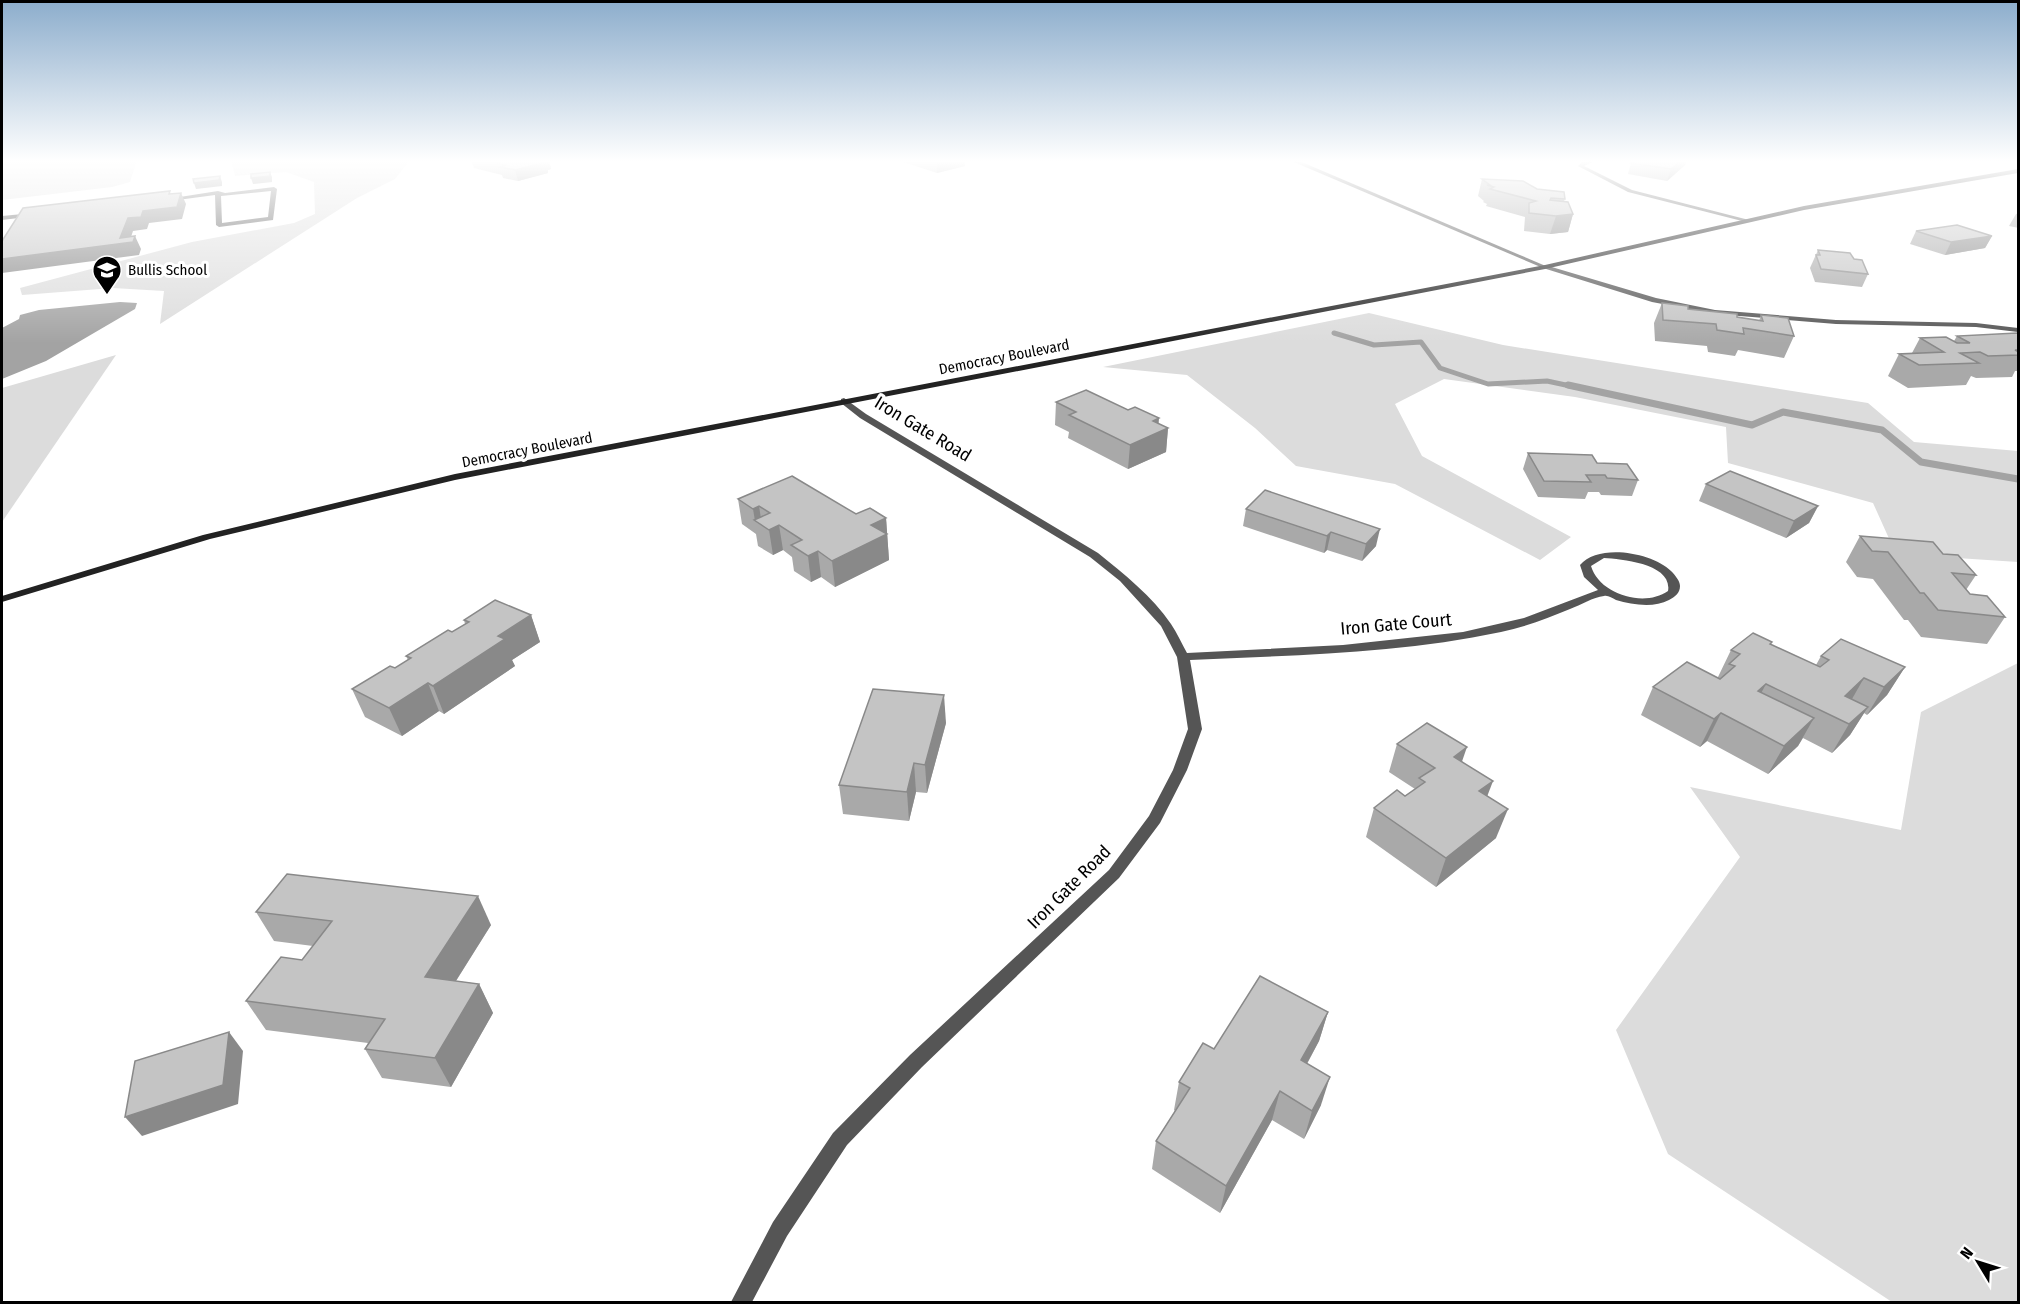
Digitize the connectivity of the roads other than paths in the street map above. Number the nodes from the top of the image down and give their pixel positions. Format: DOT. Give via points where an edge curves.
graph roads {
  1 [pos="219,221"];
  2 [pos="255,221"];
  3 [pos="1435,221"];
  4 [pos="1742,221"];
  5 [pos="1545,267"];
  6 [pos="2019,330"];
  7 [pos="844,401"];
  8 [pos="1605,591"];
  9 [pos="2,599"];
  10 [pos="1183,657"];
  11 [pos="741,1302"];
  1 -- 2 [label="street" via="219,225"];
  3 -- 5 [label="street"];
  4 -- 5 [label="main road, Democracy Boulevard"];
  5 -- 6 [label="street" via="1655,300 1715,312"];
  5 -- 7 [label="main road, Democracy Boulevard"];
  7 -- 9 [label="main road, Democracy Boulevard" via="375,495 196,540"];
  7 -- 10 [label="street, Iron Gate Road" via="1094,555 1144,600 1166,626"];
  8 -- 8 [label="street" via="1628,599 1652,601 1673,594 1675,586 1667,574 1650,563 1603,555 1586,565 1586,573"];
  8 -- 10 [label="street, Iron Gate Court" via="1535,618 1457,637"];
  10 -- 11 [label="street, Iron Gate Road" via="1195,729 1155,819 1114,874 916,1061 840,1139 780,1228"];
}
